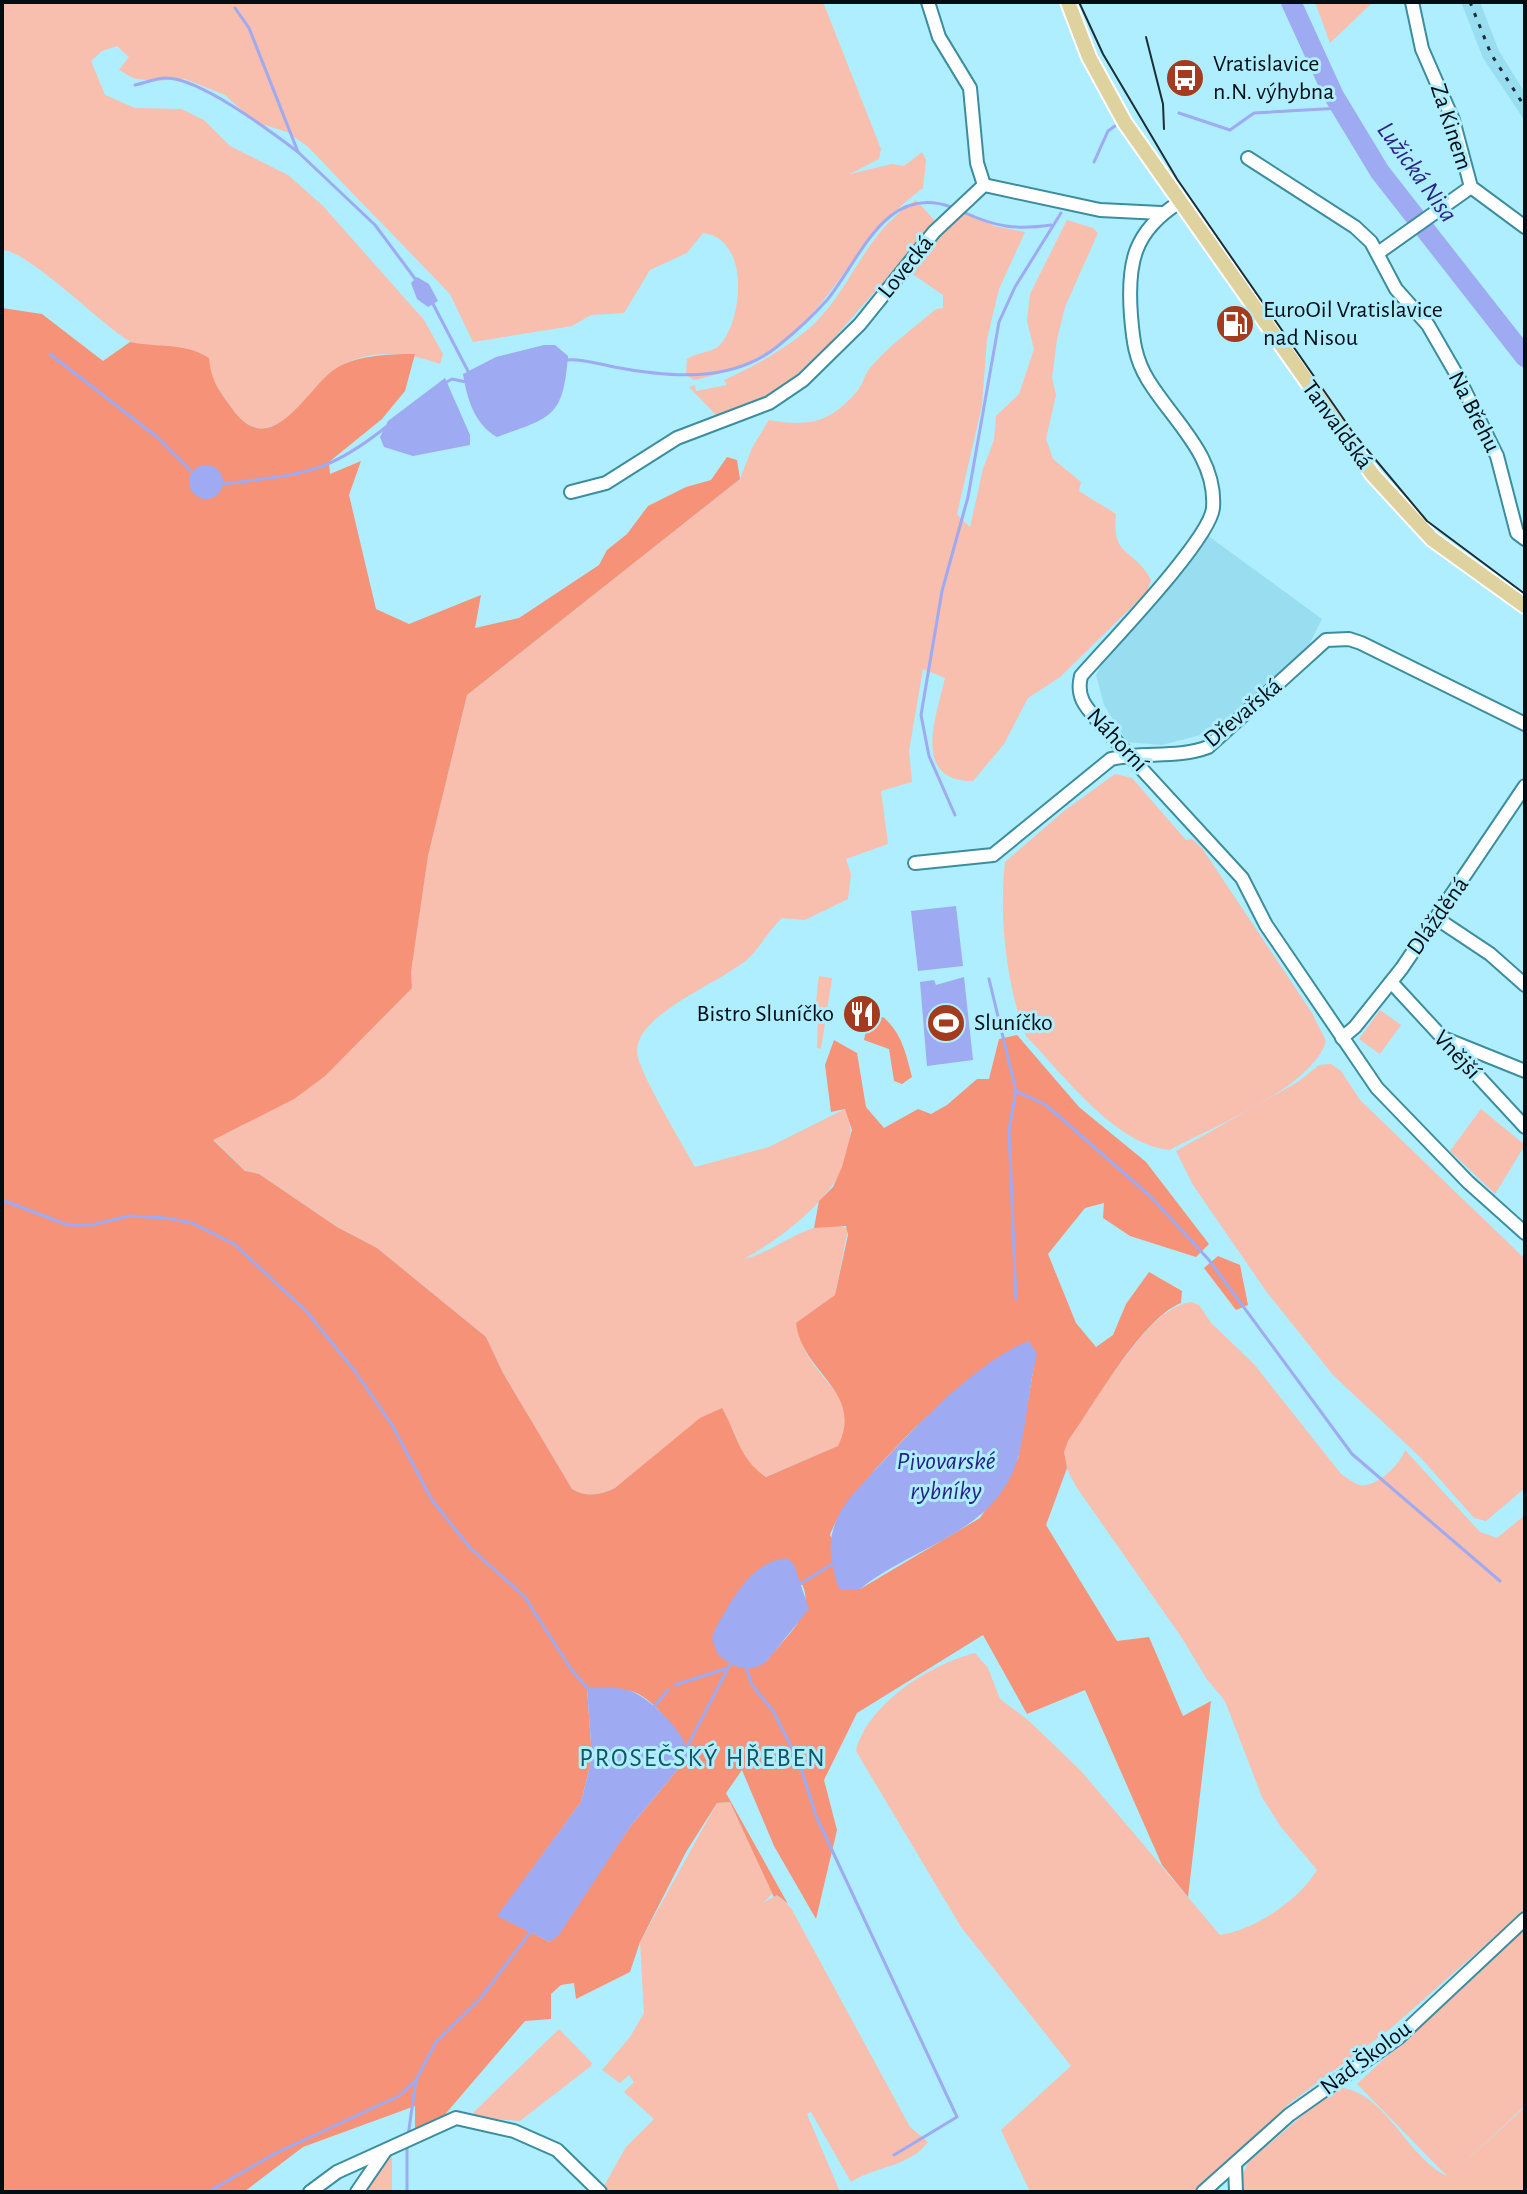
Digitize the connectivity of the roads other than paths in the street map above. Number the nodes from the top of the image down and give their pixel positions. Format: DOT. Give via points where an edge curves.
graph roads {
  1 [pos="928,2"];
  2 [pos="1068,2"];
  3 [pos="1412,2"];
  4 [pos="1248,158"];
  5 [pos="984,185"];
  6 [pos="1471,187"];
  7 [pos="1180,202"];
  8 [pos="1161,213"];
  9 [pos="1525,227"];
  10 [pos="1378,253"];
  11 [pos="571,492"];
  12 [pos="1525,539"];
  13 [pos="1525,606"];
  14 [pos="1525,724"];
  15 [pos="1129,754"];
  16 [pos="1525,786"];
  17 [pos="915,863"];
  18 [pos="1436,918"];
  19 [pos="1391,982"];
  20 [pos="1525,985"];
  21 [pos="1440,1037"];
  22 [pos="1342,1038"];
  23 [pos="1525,1071"];
  24 [pos="1525,1127"];
  25 [pos="1525,1233"];
  26 [pos="1525,1919"];
  27 [pos="387,2149"];
  28 [pos="1235,2165"];
  29 [pos="310,2192"];
  30 [pos="357,2192"];
  31 [pos="600,2192"];
  32 [pos="1203,2192"];
  33 [pos="1236,2192"];
  1 -- 5 [label="street" via="939,37 970,88"];
  2 -- 7 [label="main road, Tanvaldská" via="1101,80"];
  3 -- 6 [label="street, Za Kinem" via="1422,49 1453,120"];
  4 -- 10 [label="street, Na Břehu" via="1355,227"];
  5 -- 8 [label="street" via="1100,210"];
  5 -- 11 [label="street, Lovecká" via="934,232 860,324 803,380 757,409 677,438 616,478"];
  6 -- 9 [label="street, Za Kinem"];
  6 -- 10 [label="street"];
  7 -- 8 [label="street, Náhorní"];
  7 -- 13 [label="main road, Tanvaldská" via="1393,500 1432,539"];
  8 -- 15 [label="street, Náhorní" via="1129,269 1134,351 1203,460 1212,483 1213,512 1190,550 1081,676 1077,691 1082,702"];
  10 -- 12 [label="street, Na Břehu" via="1396,289 1428,325 1458,377 1497,456 1517,533"];
  14 -- 15 [label="street, Dřevařská" via="1341,638 1326,640 1208,747 1191,754"];
  15 -- 17 [label="street, Dřevařská" via="1111,759 993,855"];
  15 -- 22 [label="street, Náhorní" via="1242,878 1266,925"];
  16 -- 18 [label="street, Dlážděná"];
  18 -- 19 [label="street, Dlážděná"];
  18 -- 20 [label="street"];
  19 -- 21 [label="street, Vnější"];
  19 -- 22 [label="street, Dlážděná"];
  21 -- 23 [label="street"];
  21 -- 24 [label="street, Vnější"];
  22 -- 25 [label="street, Náhorní" via="1377,1088"];
  26 -- 28 [label="street, Nad Školou" via="1398,2038 1289,2115"];
  27 -- 29 [label="street" via="337,2172"];
  27 -- 30 [label="street"];
  27 -- 31 [label="street" via="456,2118 514,2131 557,2150"];
  28 -- 32 [label="street, Nad Školou"];
  28 -- 33 [label="street"];
}
